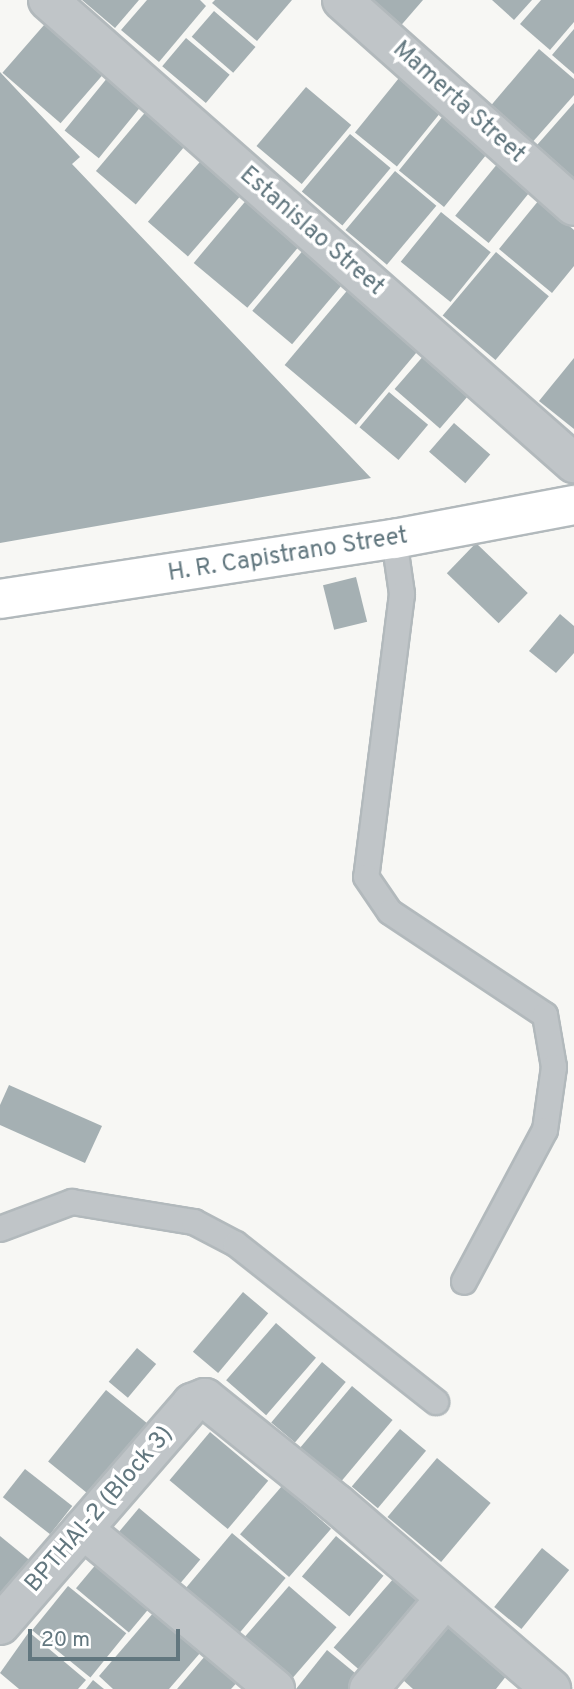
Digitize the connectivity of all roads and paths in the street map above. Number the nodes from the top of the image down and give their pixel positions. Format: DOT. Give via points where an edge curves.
graph roads {
  1 [pos="48,0"];
  2 [pos="342,0"];
  3 [pos="574,206"];
  4 [pos="574,463"];
  5 [pos="574,505"];
  6 [pos="394,539"];
  7 [pos="0,599"];
  8 [pos="0,1229"];
  9 [pos="464,1282"];
  10 [pos="436,1402"];
  11 [pos="83,1529"];
  12 [pos="446,1598"];
  13 [pos="0,1625"];
  14 [pos="275,1689"];
  15 [pos="369,1689"];
  16 [pos="551,1689"];
  1 -- 4 [label="street, Estanislao Street"];
  2 -- 3 [label="street, Mamerta Street"];
  5 -- 6 [label="street, H. R. Capistrano Street"];
  6 -- 7 [label="street, H. R. Capistrano Street"];
  6 -- 9 [label="lane" via="401,594 366,877 390,912 545,1014 554,1067 545,1130"];
  8 -- 10 [label="lane" via="72,1202 194,1222 236,1244"];
  11 -- 12 [label="street, BPTHAI-2 (Block 3)" via="192,1403 202,1399 226,1413"];
  11 -- 13 [label="street, BPTHAI-2 (Block 3)"];
  11 -- 14 [label="street"];
  12 -- 15 [label="street"];
  12 -- 16 [label="street"];
}
